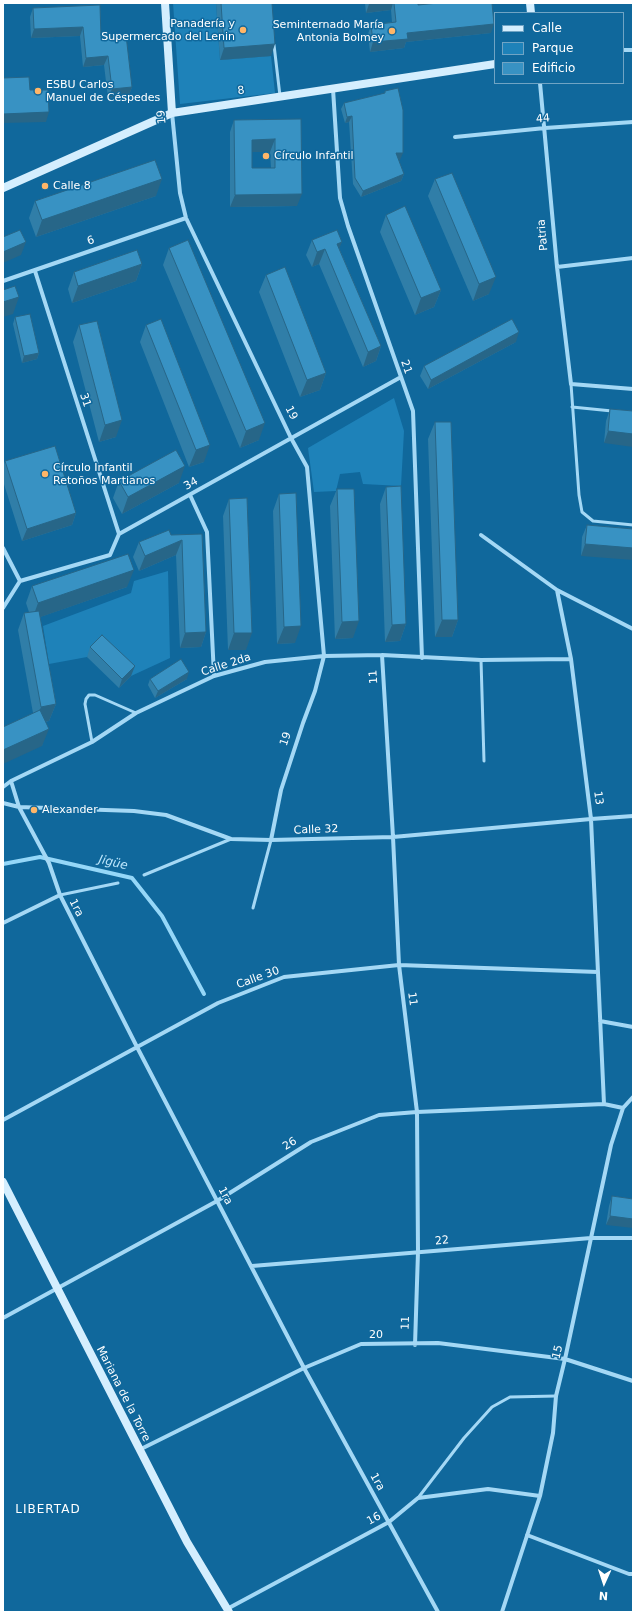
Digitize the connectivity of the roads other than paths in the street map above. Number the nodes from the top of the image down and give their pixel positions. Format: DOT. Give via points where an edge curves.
graph roads {
  1 [pos="165,3"];
  2 [pos="273,42"];
  3 [pos="494,64"];
  4 [pos="540,84"];
  5 [pos="333,88"];
  6 [pos="280,96"];
  7 [pos="172,113"];
  8 [pos="633,122"];
  9 [pos="545,128"];
  10 [pos="455,137"];
  11 [pos="3,188"];
  12 [pos="186,218"];
  13 [pos="633,258"];
  14 [pos="557,268"];
  15 [pos="35,271"];
  16 [pos="3,282"];
  17 [pos="400,377"];
  18 [pos="571,384"];
  19 [pos="633,390"];
  20 [pos="572,407"];
  21 [pos="618,412"];
  22 [pos="290,438"];
  23 [pos="190,495"];
  24 [pos="633,525"];
  25 [pos="119,534"];
  26 [pos="481,536"];
  27 [pos="3,548"];
  28 [pos="20,581"];
  29 [pos="558,590"];
  30 [pos="3,608"];
  31 [pos="633,629"];
  32 [pos="382,655"];
  33 [pos="324,656"];
  34 [pos="422,658"];
  35 [pos="571,659"];
  36 [pos="481,660"];
  37 [pos="214,676"];
  38 [pos="136,713"];
  39 [pos="92,742"];
  40 [pos="484,761"];
  41 [pos="11,782"];
  42 [pos="3,787"];
  43 [pos="3,803"];
  44 [pos="19,807"];
  45 [pos="633,816"];
  46 [pos="591,819"];
  47 [pos="393,837"];
  48 [pos="231,839"];
  49 [pos="271,840"];
  50 [pos="144,875"];
  51 [pos="118,883"];
  52 [pos="60,895"];
  53 [pos="253,908"];
  54 [pos="3,923"];
  55 [pos="398,965"];
  56 [pos="598,972"];
  57 [pos="600,1021"];
  58 [pos="633,1026"];
  59 [pos="137,1047"];
  60 [pos="633,1097"];
  61 [pos="604,1104"];
  62 [pos="623,1108"];
  63 [pos="417,1112"];
  64 [pos="3,1120"];
  65 [pos="3,1182"];
  66 [pos="217,1201"];
  67 [pos="591,1238"];
  68 [pos="633,1238"];
  69 [pos="418,1252"];
  70 [pos="252,1266"];
  71 [pos="56,1289"];
  72 [pos="3,1318"];
  73 [pos="415,1345"];
  74 [pos="565,1359"];
  75 [pos="304,1368"];
  76 [pos="633,1381"];
  77 [pos="556,1396"];
  78 [pos="139,1450"];
  79 [pos="540,1496"];
  80 [pos="418,1498"];
  81 [pos="389,1522"];
  82 [pos="527,1535"];
  83 [pos="633,1574"];
  84 [pos="228,1611"];
  85 [pos="438,1612"];
  86 [pos="502,1612"];
  1 -- 7 [label="street, 19"];
  2 -- 6 [label="lane"];
  3 -- 5 [label="street, 8"];
  4 -- 9 [label="street, Patria"];
  5 -- 6 [label="street, 8"];
  5 -- 17 [label="street, 21" via="340,198"];
  6 -- 7 [label="street, 8"];
  7 -- 11 [label="street, 8"];
  7 -- 12 [label="street, 19" via="180,193"];
  8 -- 9 [label="street, 44"];
  9 -- 10 [label="street, 44"];
  9 -- 14 [label="street, Patria"];
  12 -- 15 [label="street, 6"];
  12 -- 22 [label="street, 19"];
  13 -- 14 [label="street"];
  14 -- 18 [label="street, Patria"];
  15 -- 16 [label="street, 6"];
  15 -- 25 [label="street, 31"];
  17 -- 22 [label="street, 34"];
  17 -- 34 [label="street, 21" via="413,412"];
  18 -- 19 [label="street"];
  18 -- 20 [label="lane"];
  20 -- 21 [label="lane"];
  20 -- 24 [label="lane" via="582,512 593,521"];
  22 -- 23 [label="street, 34"];
  22 -- 33 [label="street, 19" via="307,467"];
  23 -- 25 [label="street, 34"];
  23 -- 37 [label="street" via="207,532"];
  25 -- 28 [label="street" via="110,555"];
  26 -- 29 [label="street"];
  27 -- 28 [label="street"];
  28 -- 30 [label="street"];
  29 -- 31 [label="street"];
  29 -- 35 [label="street, 13"];
  32 -- 33 [label="street, Calle 2da"];
  32 -- 34 [label="street, Calle 2da"];
  32 -- 47 [label="street, 11"];
  33 -- 37 [label="street, Calle 2da" via="265,662"];
  33 -- 49 [label="street, 19" via="315,691 281,790"];
  34 -- 36 [label="street, Calle 2da"];
  35 -- 36 [label="street"];
  35 -- 46 [label="street, 13"];
  36 -- 40 [label="lane"];
  37 -- 38 [label="street, Calle 2da"];
  38 -- 39 [label="street, Calle 2da"];
  38 -- 39 [label="lane" via="95,695 89,695 85,704"];
  39 -- 41 [label="street, Calle 2da"];
  41 -- 42 [label="street, Calle 2da"];
  41 -- 44 [label="street, 1ra"];
  43 -- 44 [label="street, Calle 32"];
  44 -- 48 [label="street, Calle 32" via="134,811 166,816"];
  44 -- 52 [label="street, 1ra" via="49,863"];
  45 -- 46 [label="street, Calle 32"];
  46 -- 47 [label="street, Calle 32"];
  46 -- 56 [label="street, 13"];
  47 -- 49 [label="street, Calle 32"];
  47 -- 55 [label="street, 11"];
  48 -- 49 [label="street, Calle 32"];
  48 -- 50 [label="lane"];
  49 -- 53 [label="lane"];
  51 -- 52 [label="lane"];
  52 -- 54 [label="street"];
  52 -- 59 [label="street, 1ra"];
  55 -- 56 [label="street, Calle 30"];
  55 -- 59 [label="street, Calle 30" via="284,977 218,1003"];
  55 -- 63 [label="street, 11"];
  56 -- 57 [label="street, 13"];
  57 -- 58 [label="street"];
  57 -- 61 [label="street, 13"];
  59 -- 64 [label="street, Calle 30"];
  59 -- 66 [label="street, 1ra"];
  60 -- 62 [label="street, 15"];
  61 -- 62 [label="street, 26"];
  61 -- 63 [label="street, 26"];
  62 -- 67 [label="street, 15" via="611,1145"];
  63 -- 66 [label="street, 26" via="379,1115 311,1142"];
  63 -- 69 [label="street, 11"];
  65 -- 71 [label="street, Mariana de la Torre"];
  66 -- 70 [label="street, 1ra"];
  66 -- 71 [label="street, 26"];
  67 -- 68 [label="street, 22"];
  67 -- 69 [label="street, 22"];
  67 -- 74 [label="street, 15"];
  69 -- 70 [label="street, 22"];
  69 -- 73 [label="street, 11"];
  70 -- 75 [label="street, 1ra"];
  71 -- 72 [label="street, 26"];
  71 -- 78 [label="street, Mariana de la Torre"];
  73 -- 74 [label="street, 20" via="438,1343"];
  73 -- 75 [label="street, 20" via="361,1344"];
  74 -- 76 [label="street, 20"];
  74 -- 77 [label="street, 15"];
  75 -- 78 [label="street, 20"];
  75 -- 81 [label="street, 1ra"];
  77 -- 79 [label="street, 15" via="553,1433"];
  77 -- 80 [label="lane" via="510,1397 492,1407 464,1438"];
  78 -- 84 [label="street, Mariana de la Torre" via="187,1542"];
  79 -- 80 [label="street" via="488,1489"];
  79 -- 82 [label="street, 15"];
  80 -- 81 [label="street, 16"];
  81 -- 84 [label="street, 16"];
  81 -- 85 [label="street, 1ra"];
  82 -- 83 [label="street"];
  82 -- 86 [label="street, 15"];
}
